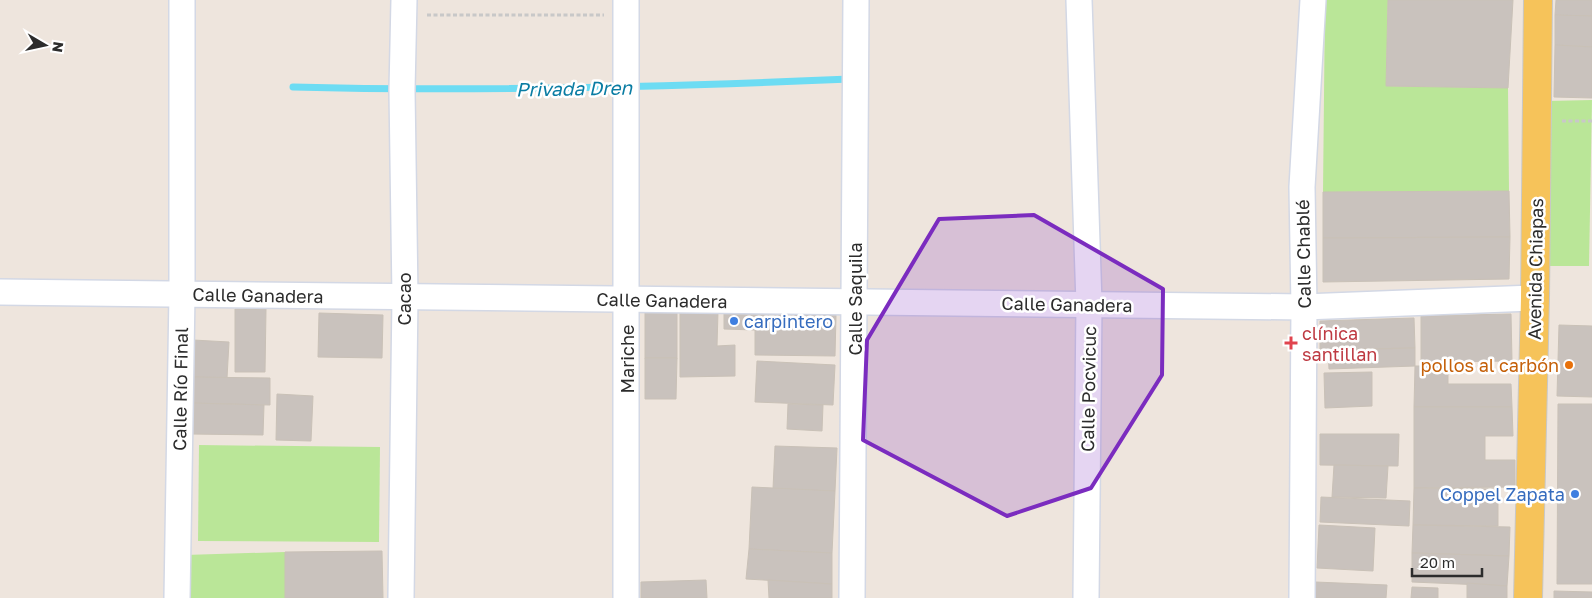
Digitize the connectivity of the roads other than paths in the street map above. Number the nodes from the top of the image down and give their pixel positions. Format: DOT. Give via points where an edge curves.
graph roads {
  1 [pos="182,0"];
  2 [pos="856,0"];
  3 [pos="1079,0"];
  4 [pos="1313,0"];
  5 [pos="1538,0"];
  6 [pos="626,7"];
  7 [pos="404,8"];
  8 [pos="0,292"];
  9 [pos="182,294"];
  10 [pos="405,297"];
  11 [pos="1535,298"];
  12 [pos="628,299"];
  13 [pos="855,302"];
  14 [pos="1089,304"];
  15 [pos="1304,307"];
  16 [pos="177,598"];
  17 [pos="400,598"];
  18 [pos="626,598"];
  19 [pos="852,598"];
  20 [pos="1086,598"];
  21 [pos="1302,598"];
  22 [pos="1528,598"];
  1 -- 9 [label="street, Calle Río Final"];
  2 -- 13 [label="street, Calle Saquila"];
  3 -- 14 [label="street, Calle Pocvicuc"];
  4 -- 15 [label="street, Calle Chablé" via="1302,186"];
  5 -- 11 [label="main road, Avenida Chiapas"];
  6 -- 12 [label="street, Mariche"];
  7 -- 10 [label="street, Cacao"];
  8 -- 9 [label="street, Calle Ganadera"];
  9 -- 10 [label="street, Calle Ganadera"];
  9 -- 16 [label="street, Calle Río Final"];
  10 -- 12 [label="street, Calle Ganadera"];
  10 -- 17 [label="street, Cacao"];
  11 -- 15 [label="street, Calle Ganadera"];
  11 -- 22 [label="main road, Avenida Chiapas"];
  12 -- 13 [label="street, Calle Ganadera"];
  12 -- 18 [label="street, Mariche"];
  13 -- 14 [label="street, Calle Ganadera"];
  13 -- 19 [label="street, Calle Saquila"];
  14 -- 15 [label="street, Calle Ganadera"];
  14 -- 20 [label="street, Calle Pocvicuc"];
  15 -- 21 [label="street, Calle Chablé"];
}
